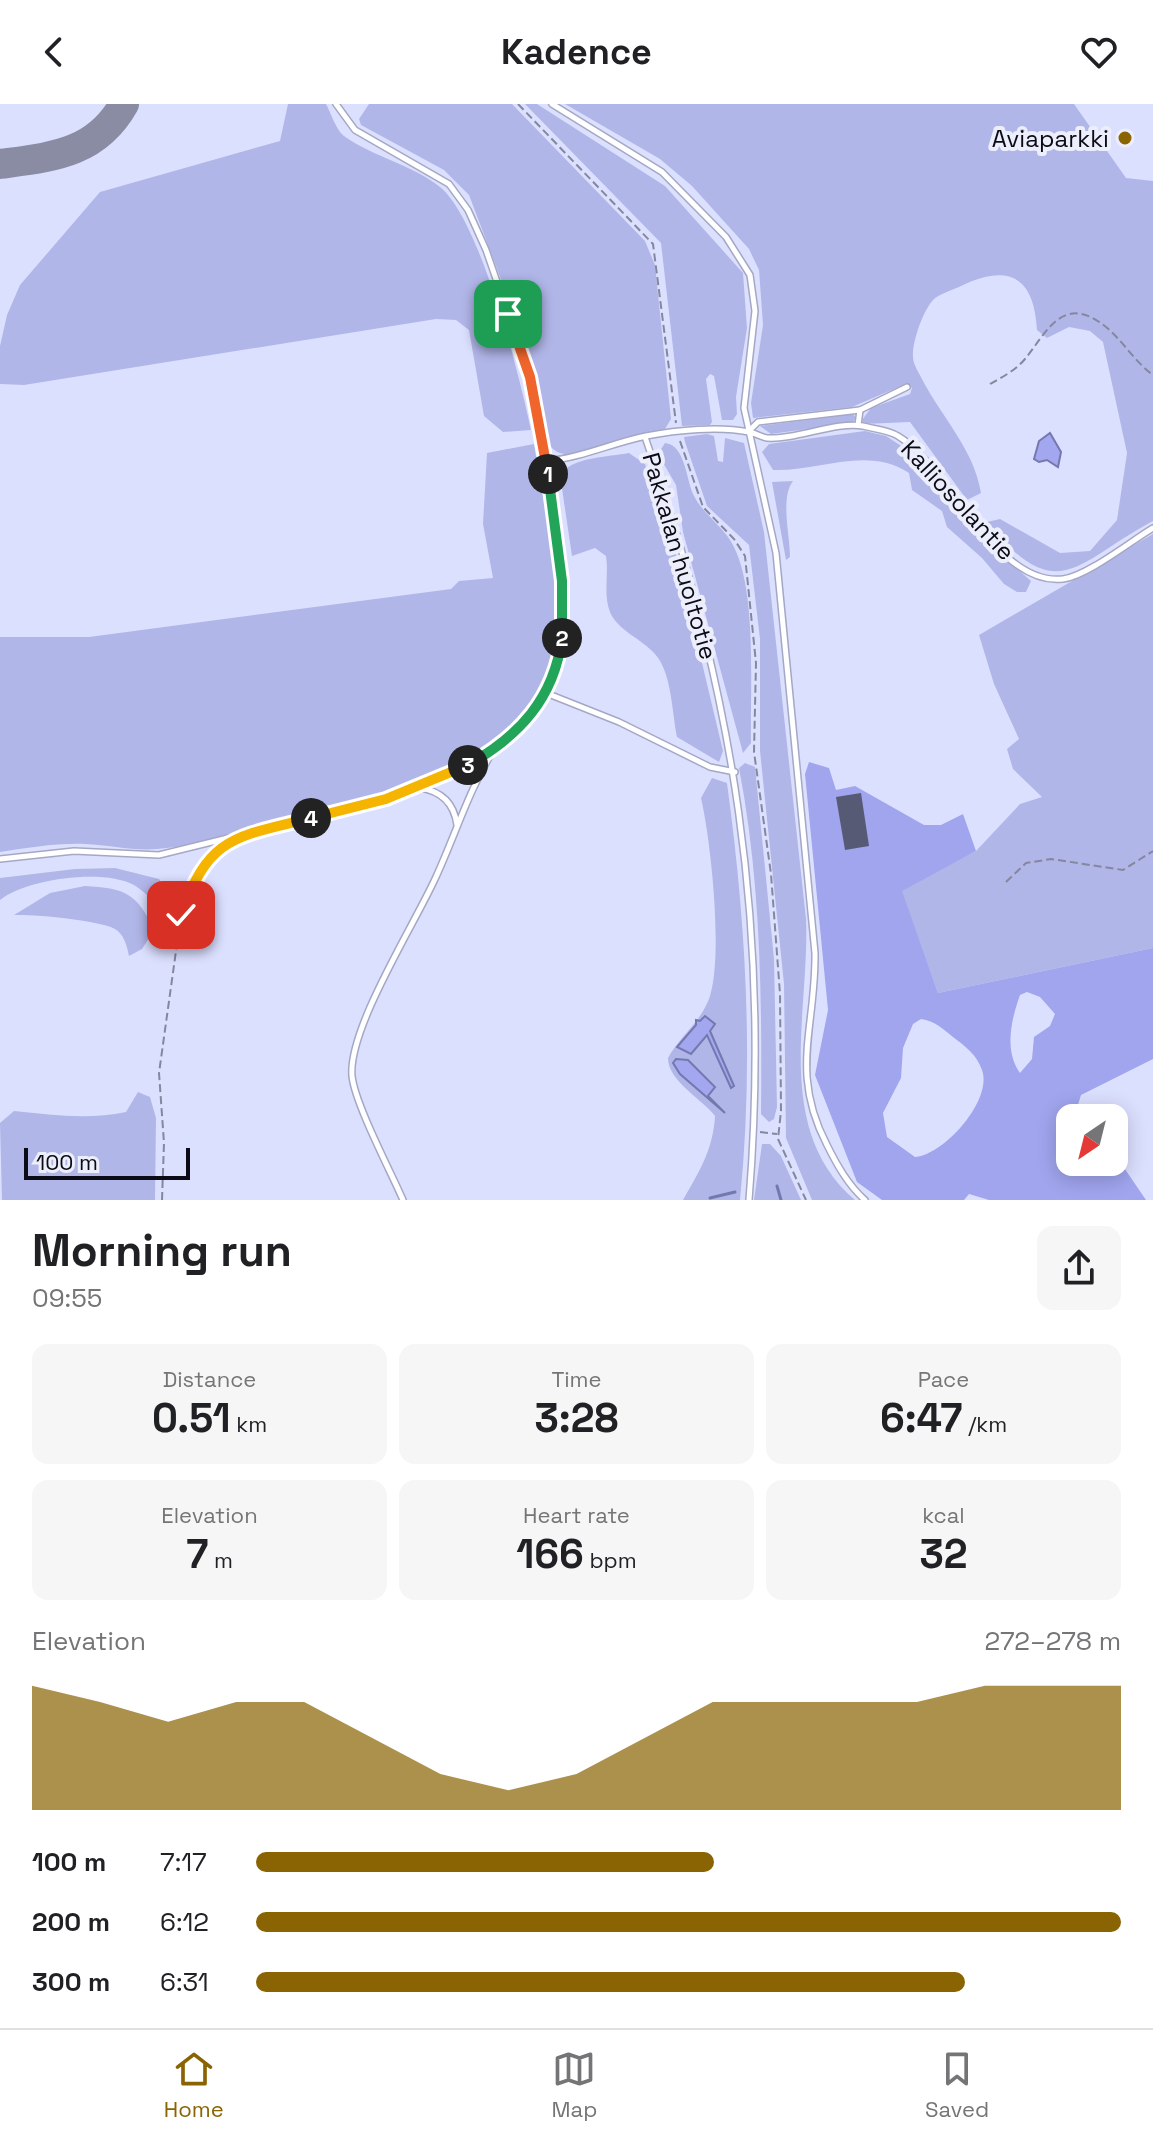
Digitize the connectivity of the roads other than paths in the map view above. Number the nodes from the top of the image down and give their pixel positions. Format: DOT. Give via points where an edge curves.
graph roads {
  1 [pos="336,104"];
  2 [pos="552,104"];
  3 [pos="907,387"];
  4 [pos="860,410"];
  5 [pos="858,425"];
  6 [pos="748,432"];
  7 [pos="645,437"];
  8 [pos="546,461"];
  9 [pos="1153,528"];
  10 [pos="546,693"];
  11 [pos="494,750"];
  12 [pos="735,772"];
  13 [pos="419,787"];
  14 [pos="457,827"];
  15 [pos="0,859"];
  16 [pos="403,1200"];
  17 [pos="749,1200"];
  18 [pos="865,1200"];
  1 -- 8 [label="lane" via="355,130 437,174 458,193 530,377"];
  2 -- 6 [label="lane" via="662,172 740,254 755,302 744,391"];
  3 -- 4 [label="lane"];
  4 -- 5 [label="lane"];
  4 -- 6 [label="lane" via="758,422"];
  5 -- 6 [label="lane, Kalliosolantie" via="767,438"];
  5 -- 9 [label="lane, Kalliosolantie" via="896,433 918,450 997,547 1040,577 1064,579 1081,572"];
  6 -- 7 [label="lane, Pakkalan huoltotie"];
  6 -- 18 [label="lane" via="776,553 806,848 815,982 805,1082 811,1115 835,1161"];
  7 -- 8 [label="lane"];
  7 -- 12 [label="lane, Pakkalan huoltotie" via="698,604"];
  8 -- 10 [label="lane" via="564,607 559,658"];
  10 -- 11 [label="lane" via="520,729"];
  10 -- 12 [label="lane" via="710,767"];
  11 -- 13 [label="lane"];
  11 -- 14 [label="lane"];
  12 -- 17 [label="lane, Pakkalan huoltotie" via="756,996"];
  13 -- 14 [label="lane" via="443,796"];
  13 -- 15 [label="lane" via="159,855 74,851"];
  14 -- 16 [label="lane" via="353,1053 354,1087"];
}
